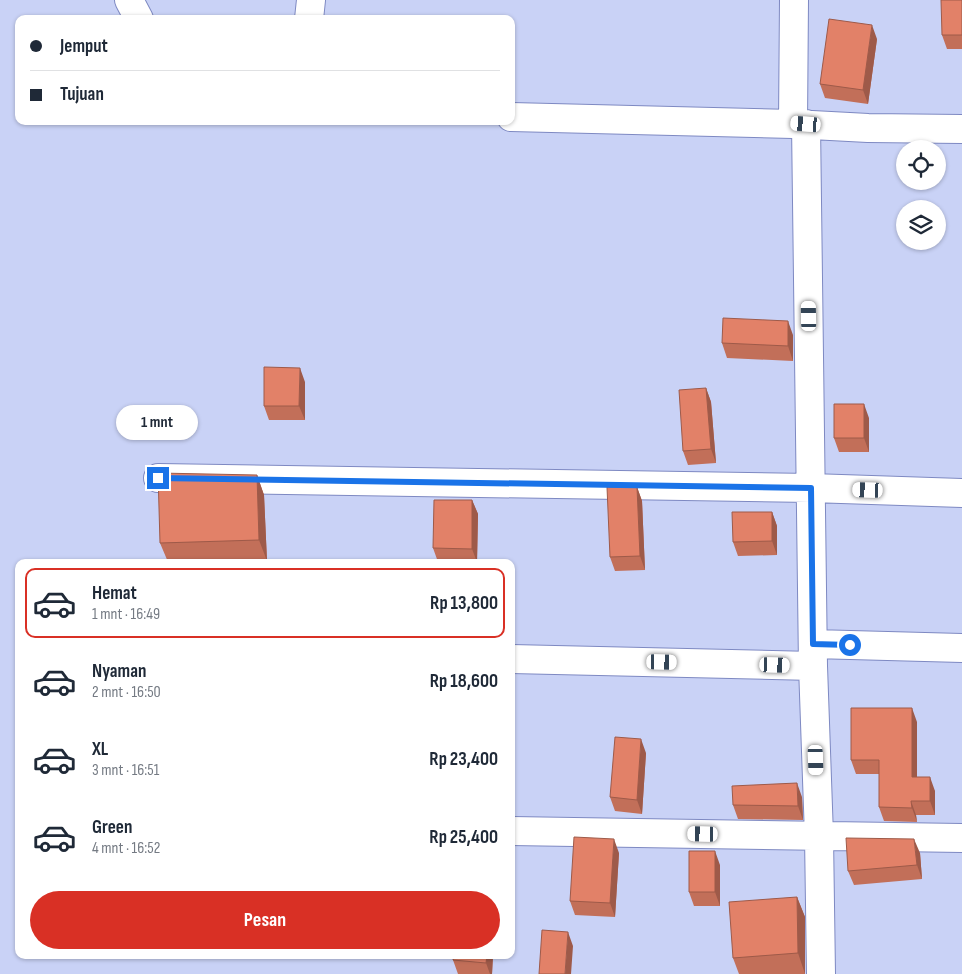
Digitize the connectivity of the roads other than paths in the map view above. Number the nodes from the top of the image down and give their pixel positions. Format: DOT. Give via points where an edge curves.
graph roads {
  1 [pos="129,0"];
  2 [pos="312,0"];
  3 [pos="794,0"];
  4 [pos="137,15"];
  5 [pos="310,15"];
  6 [pos="515,118"];
  7 [pos="799,124"];
  8 [pos="962,129"];
  9 [pos="158,478"];
  10 [pos="811,488"];
  11 [pos="962,493"];
  12 [pos="962,648"];
  13 [pos="813,655"];
  14 [pos="515,659"];
  15 [pos="515,831"];
  16 [pos="819,836"];
  17 [pos="962,838"];
  18 [pos="821,974"];
  1 -- 4 [label="street"];
  2 -- 5 [label="street"];
  3 -- 7 [label="street"];
  6 -- 7 [label="street"];
  7 -- 8 [label="street"];
  7 -- 10 [label="street"];
  9 -- 10 [label="street"];
  10 -- 11 [label="street"];
  10 -- 13 [label="street"];
  12 -- 13 [label="street"];
  13 -- 14 [label="street"];
  13 -- 16 [label="street"];
  15 -- 16 [label="street"];
  16 -- 17 [label="street"];
  16 -- 18 [label="street"];
}
